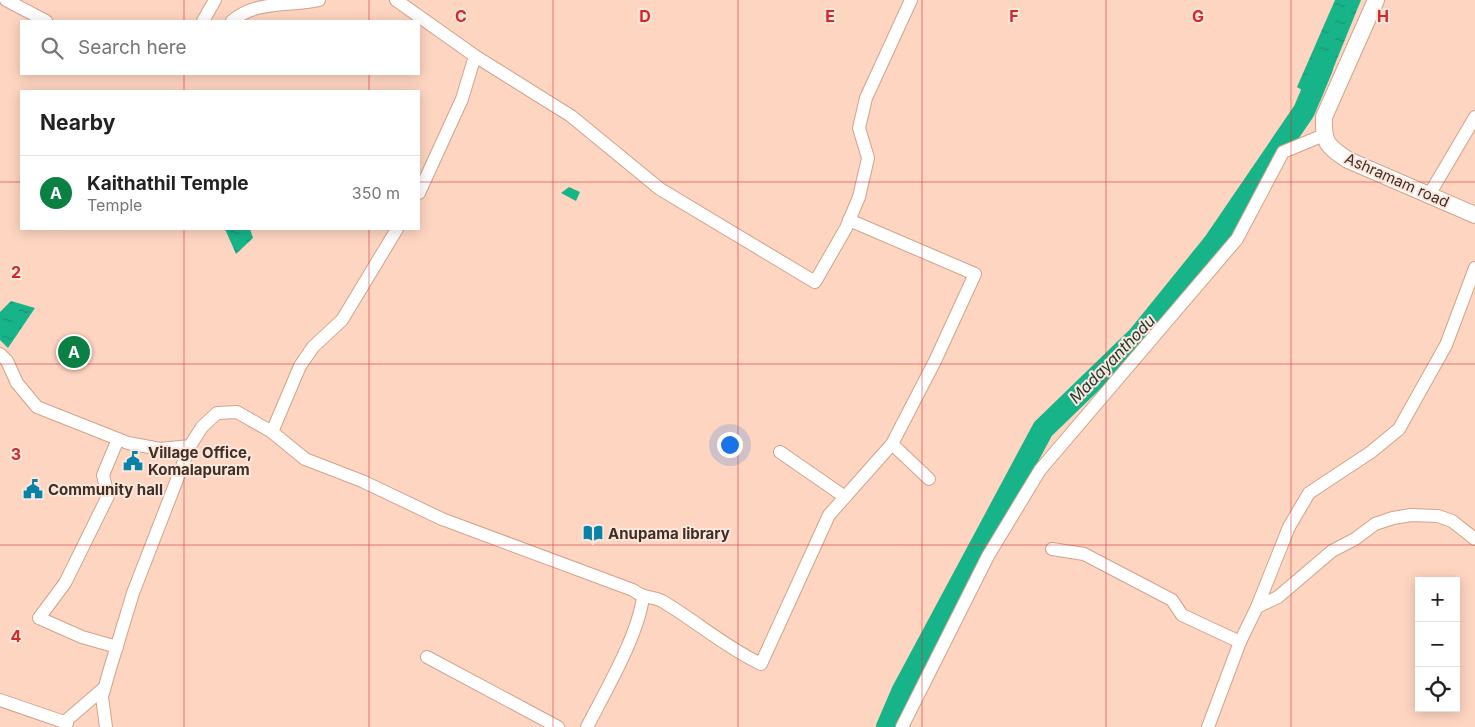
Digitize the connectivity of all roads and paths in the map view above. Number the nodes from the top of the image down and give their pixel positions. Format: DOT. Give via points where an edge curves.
graph roads {
  1 [pos="6,0"];
  2 [pos="215,0"];
  3 [pos="319,0"];
  4 [pos="396,0"];
  5 [pos="911,0"];
  6 [pos="1376,0"];
  7 [pos="44,20"];
  8 [pos="204,20"];
  9 [pos="233,20"];
  10 [pos="475,56"];
  11 [pos="1475,116"];
  12 [pos="1324,135"];
  13 [pos="420,191"];
  14 [pos="1429,195"];
  15 [pos="1475,215"];
  16 [pos="849,220"];
  17 [pos="396,230"];
  18 [pos="1475,268"];
  19 [pos="0,354"];
  20 [pos="272,432"];
  21 [pos="118,439"];
  22 [pos="892,444"];
  23 [pos="190,446"];
  24 [pos="780,452"];
  25 [pos="929,478"];
  26 [pos="845,497"];
  27 [pos="1475,539"];
  28 [pos="1052,549"];
  29 [pos="642,597"];
  30 [pos="1257,607"];
  31 [pos="1240,642"];
  32 [pos="117,647"];
  33 [pos="427,657"];
  34 [pos="104,688"];
  35 [pos="0,700"];
  36 [pos="66,725"];
  37 [pos="106,727"];
  38 [pos="558,727"];
  39 [pos="587,727"];
  40 [pos="902,727"];
  41 [pos="1208,727"];
  1 -- 7 [label="street"];
  2 -- 8 [label="street"];
  3 -- 9 [label="street" via="257,6 242,11"];
  4 -- 10 [label="street"];
  5 -- 16 [label="street" via="866,98 859,128 868,158 859,197"];
  6 -- 12 [label="main road" via="1324,117"];
  10 -- 13 [label="street" via="462,99"];
  10 -- 16 [label="street" via="570,116 660,189 815,282"];
  11 -- 14 [label="street"];
  12 -- 14 [label="main road, Ashramam road" via="1329,147 1348,160"];
  12 -- 40 [label="street" via="1283,152 1237,239 1040,470 988,556"];
  14 -- 15 [label="main road, Ashramam road"];
  16 -- 22 [label="street" via="975,274 936,361"];
  17 -- 20 [label="street" via="342,320 312,347 300,366"];
  18 -- 30 [label="street" via="1446,345 1399,429 1371,452 1309,493 1289,527"];
  19 -- 21 [label="street" via="17,383 37,407"];
  20 -- 23 [label="street" via="237,412 217,412"];
  20 -- 29 [label="street" via="305,458 442,519 633,590"];
  21 -- 23 [label="street" via="160,450"];
  21 -- 32 [label="street" via="103,475 108,496 65,583 39,618 82,637"];
  22 -- 25 [label="street"];
  22 -- 26 [label="street"];
  23 -- 32 [label="street" via="133,593"];
  24 -- 26 [label="street"];
  26 -- 29 [label="street" via="829,515 761,664 736,653 660,600"];
  27 -- 30 [label="street" via="1452,521 1438,516 1393,518 1375,524 1332,551 1278,597"];
  28 -- 31 [label="street" via="1084,554 1172,600 1182,615"];
  29 -- 39 [label="street" via="641,611"];
  30 -- 31 [label="street"];
  31 -- 41 [label="street"];
  32 -- 34 [label="street"];
  33 -- 38 [label="street"];
  34 -- 36 [label="street" via="68,719"];
  34 -- 37 [label="street"];
  35 -- 36 [label="street"];
}
